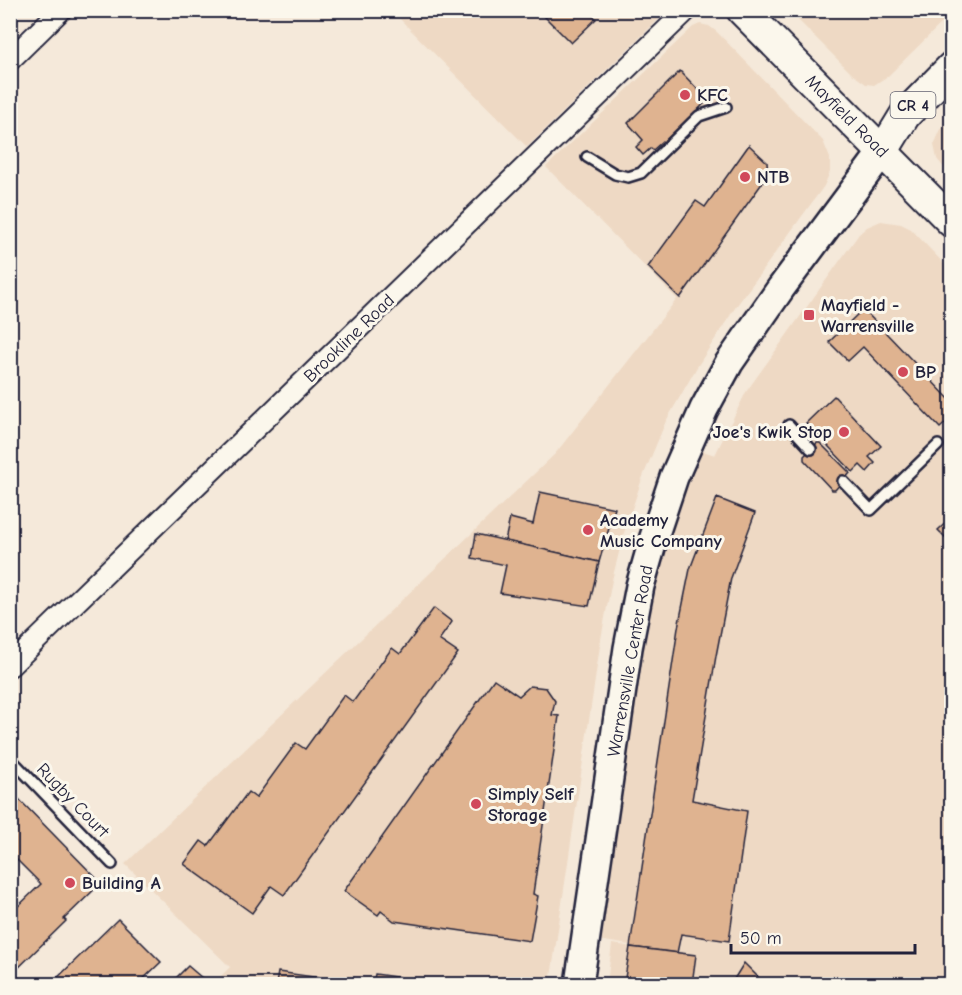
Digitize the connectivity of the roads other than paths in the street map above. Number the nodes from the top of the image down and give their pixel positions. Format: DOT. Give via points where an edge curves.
graph roads {
  1 [pos="61,10"];
  2 [pos="687,10"];
  3 [pos="741,10"];
  4 [pos="10,60"];
  5 [pos="951,67"];
  6 [pos="726,107"];
  7 [pos="883,151"];
  8 [pos="587,157"];
  9 [pos="951,222"];
  10 [pos="789,425"];
  11 [pos="938,445"];
  12 [pos="811,449"];
  13 [pos="843,481"];
  14 [pos="10,666"];
  15 [pos="10,758"];
  16 [pos="112,864"];
  17 [pos="579,984"];
  1 -- 4 [label="street"];
  2 -- 14 [label="street, Brookline Road"];
  3 -- 7 [label="main road, Mayfield Road"];
  5 -- 7 [label="main road, Warrensville Center Road / CR 4" via="905,115"];
  6 -- 8 [label="lane" via="699,116 641,173 628,177 615,174"];
  7 -- 9 [label="main road, Mayfield Road"];
  7 -- 17 [label="main road, Warrensville Center Road" via="729,363 674,477 638,597"];
  10 -- 12 [label="lane"];
  11 -- 13 [label="lane" via="871,510"];
  15 -- 16 [label="lane, Rugby Court"];
}
